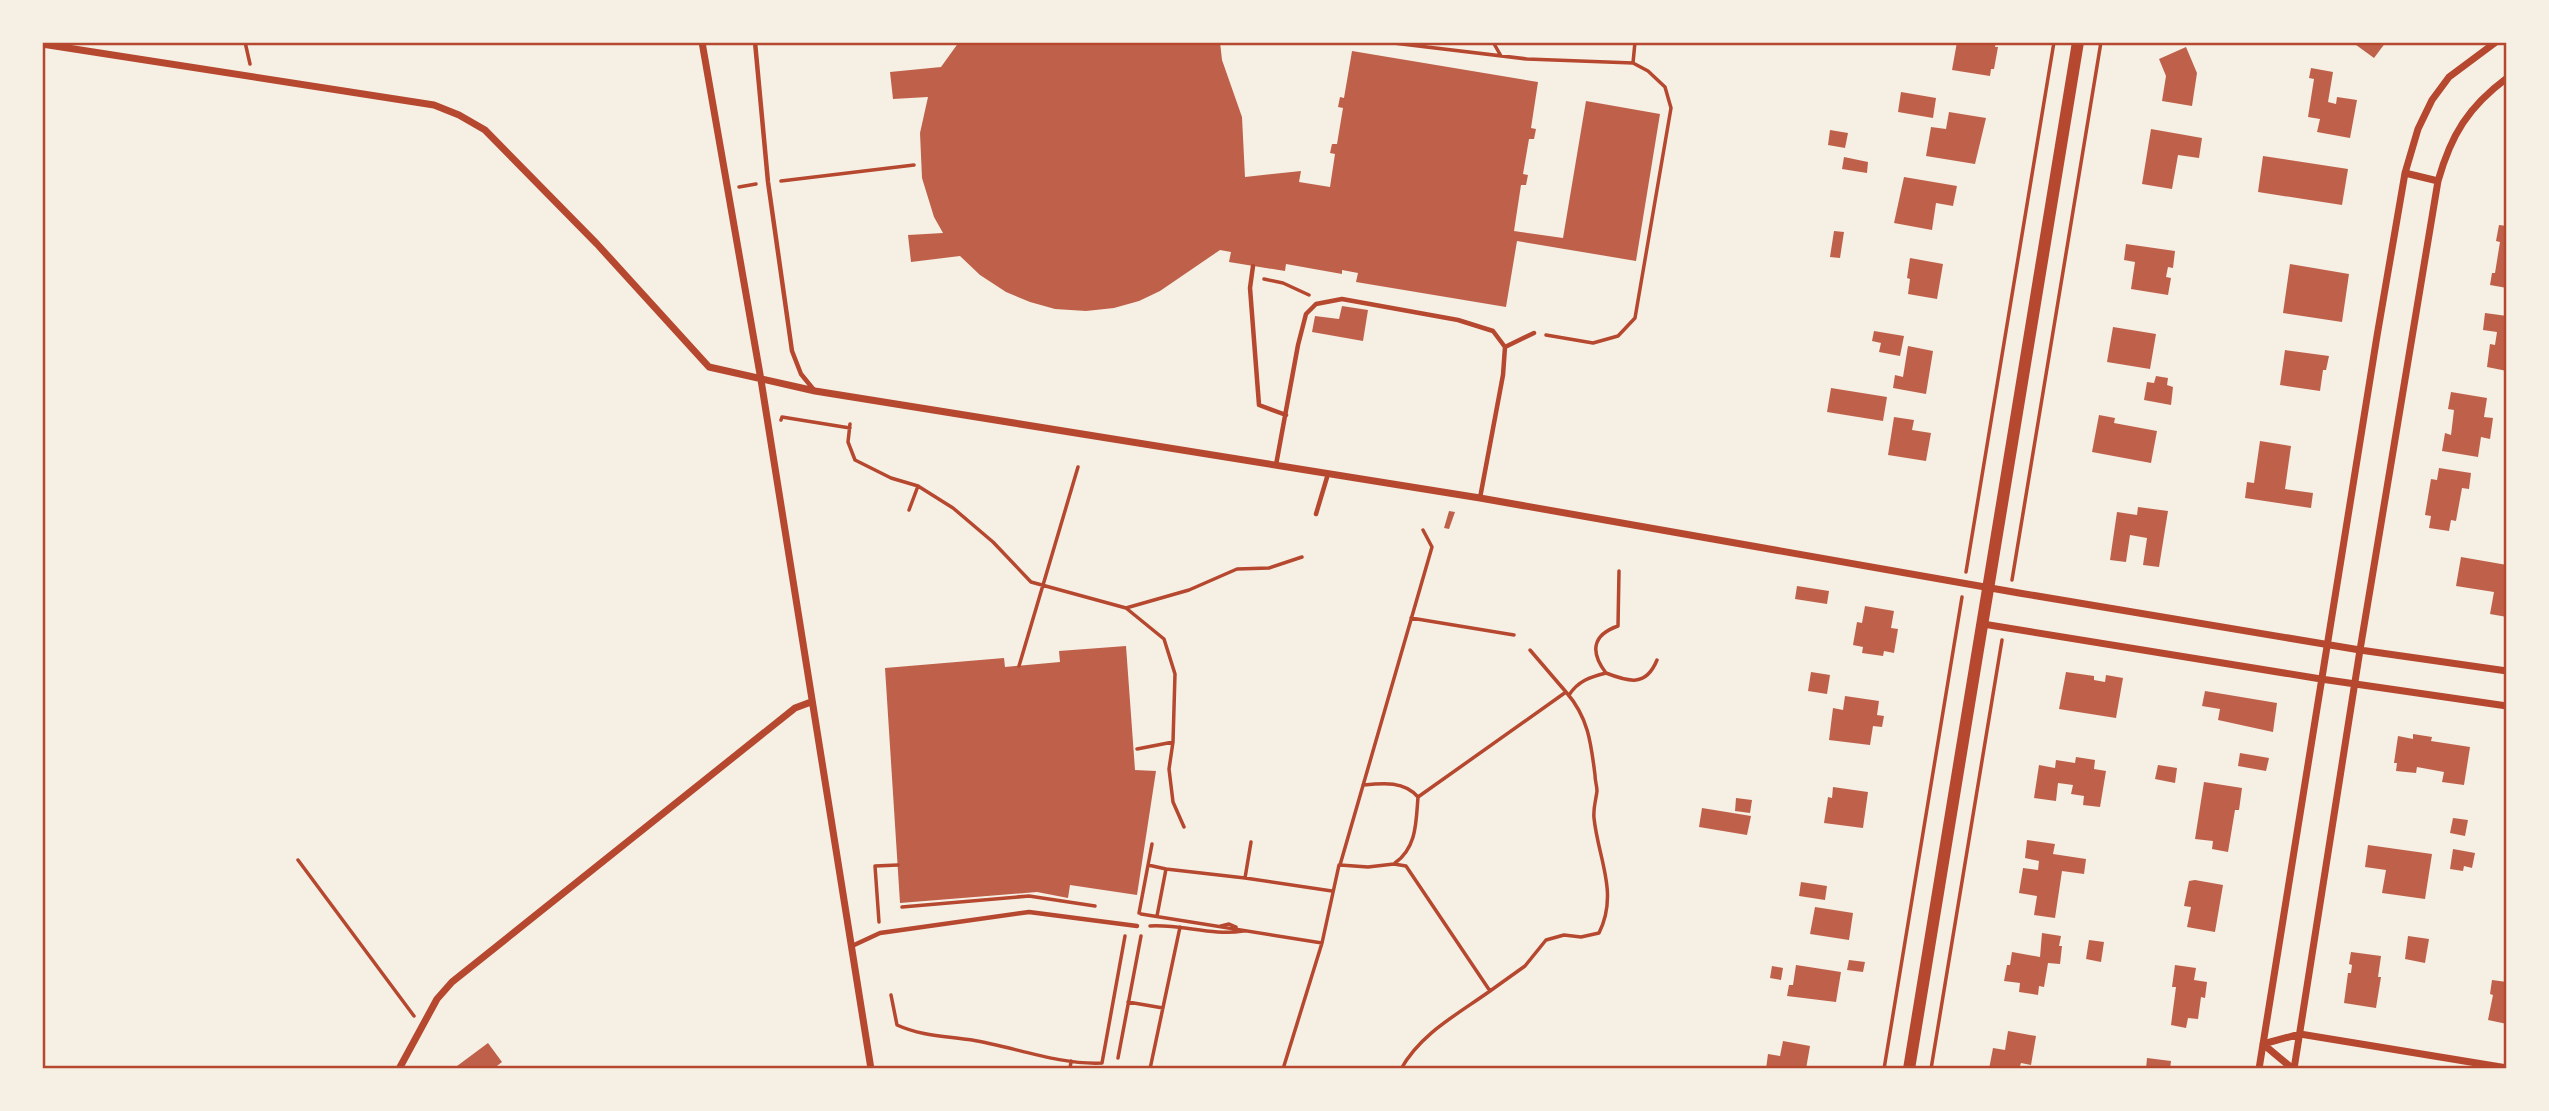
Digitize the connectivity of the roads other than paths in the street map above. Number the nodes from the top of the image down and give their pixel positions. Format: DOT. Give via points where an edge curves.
graph roads {
  1 [pos="702,42"];
  2 [pos="755,42"];
  3 [pos="2078,42"];
  4 [pos="2496,42"];
  5 [pos="42,44"];
  6 [pos="2507,78"];
  7 [pos="2405,173"];
  8 [pos="2438,181"];
  9 [pos="1253,266"];
  10 [pos="1534,333"];
  11 [pos="1505,347"];
  12 [pos="761,380"];
  13 [pos="815,391"];
  14 [pos="1286,415"];
  15 [pos="1276,465"];
  16 [pos="1329,474"];
  17 [pos="1480,498"];
  18 [pos="1316,514"];
  19 [pos="1989,588"];
  20 [pos="1983,624"];
  21 [pos="2327,644"];
  22 [pos="2360,649"];
  23 [pos="2507,671"];
  24 [pos="2321,679"];
  25 [pos="2356,684"];
  26 [pos="811,702"];
  27 [pos="2507,706"];
  28 [pos="1136,926"];
  29 [pos="850,947"];
  30 [pos="2300,1034"];
  31 [pos="2263,1044"];
  32 [pos="2507,1068"];
  33 [pos="398,1069"];
  34 [pos="871,1069"];
  35 [pos="1909,1069"];
  36 [pos="2259,1069"];
  37 [pos="2294,1069"];
  1 -- 12 [label="street"];
  2 -- 13 [label="lane" via="768,182 792,351 801,374"];
  3 -- 19 [label="main road"];
  4 -- 7 [label="street" via="2449,77 2432,100"];
  5 -- 12 [label="street" via="434,105 485,130 709,367"];
  6 -- 8 [label="street" via="2476,104 2458,128"];
  7 -- 8 [label="street"];
  7 -- 21 [label="street"];
  8 -- 22 [label="street"];
  9 -- 14 [label="lane" via="1250,288 1259,405"];
  10 -- 11 [label="lane"];
  11 -- 14 [label="lane" via="1493,331 1458,320 1342,299 1316,304 1303,321"];
  11 -- 17 [label="lane"];
  12 -- 13 [label="street"];
  12 -- 26 [label="street"];
  13 -- 15 [label="street"];
  14 -- 15 [label="lane"];
  15 -- 16 [label="street"];
  16 -- 17 [label="street"];
  16 -- 18 [label="lane"];
  17 -- 19 [label="street"];
  19 -- 20 [label="main road"];
  19 -- 21 [label="street"];
  20 -- 24 [label="street"];
  20 -- 35 [label="main road"];
  21 -- 22 [label="street"];
  21 -- 24 [label="street"];
  22 -- 23 [label="street"];
  22 -- 25 [label="street"];
  24 -- 25 [label="street"];
  24 -- 31 [label="street"];
  25 -- 27 [label="street"];
  25 -- 30 [label="street"];
  26 -- 29 [label="street"];
  26 -- 33 [label="street" via="795,708 452,982 437,999"];
  28 -- 29 [label="lane" via="1029,912 880,933"];
  29 -- 34 [label="street"];
  30 -- 31 [label="street"];
  30 -- 32 [label="street"];
  30 -- 37 [label="street"];
  31 -- 36 [label="street"];
  31 -- 37 [label="street"];
}
